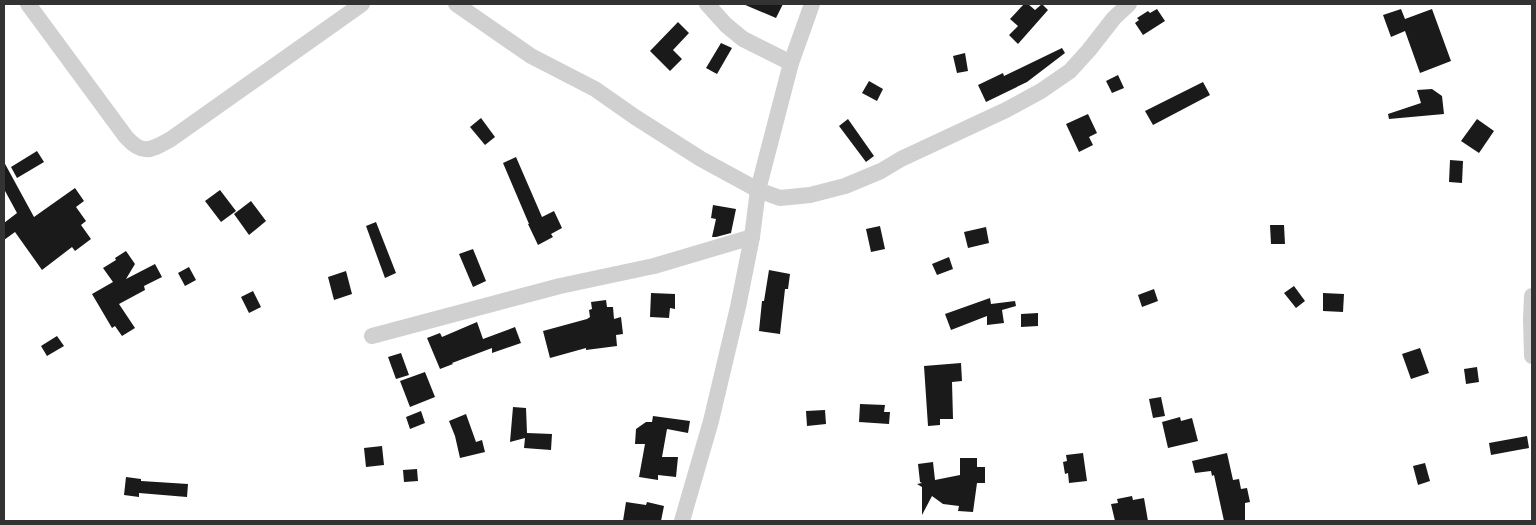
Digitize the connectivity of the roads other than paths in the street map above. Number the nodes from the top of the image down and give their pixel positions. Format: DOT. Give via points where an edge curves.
graph roads {
  1 [pos="28,4"];
  2 [pos="362,4"];
  3 [pos="456,4"];
  4 [pos="707,4"];
  5 [pos="812,4"];
  6 [pos="1129,4"];
  7 [pos="791,63"];
  8 [pos="758,190"];
  9 [pos="752,238"];
  10 [pos="1532,296"];
  11 [pos="372,336"];
  12 [pos="1532,356"];
  13 [pos="682,521"];
  1 -- 2 [label="street" via="126,137 136,147 145,150 171,139"];
  3 -- 8 [label="street" via="531,56 595,89 664,136"];
  4 -- 7 [label="street" via="742,39"];
  5 -- 7 [label="street"];
  6 -- 8 [label="street" via="1070,71 1006,110 845,186 791,198 780,198"];
  7 -- 8 [label="street"];
  8 -- 9 [label="street"];
  9 -- 11 [label="street" via="654,266 560,286"];
  9 -- 13 [label="street" via="711,421"];
  10 -- 12 [label="street"];
}
